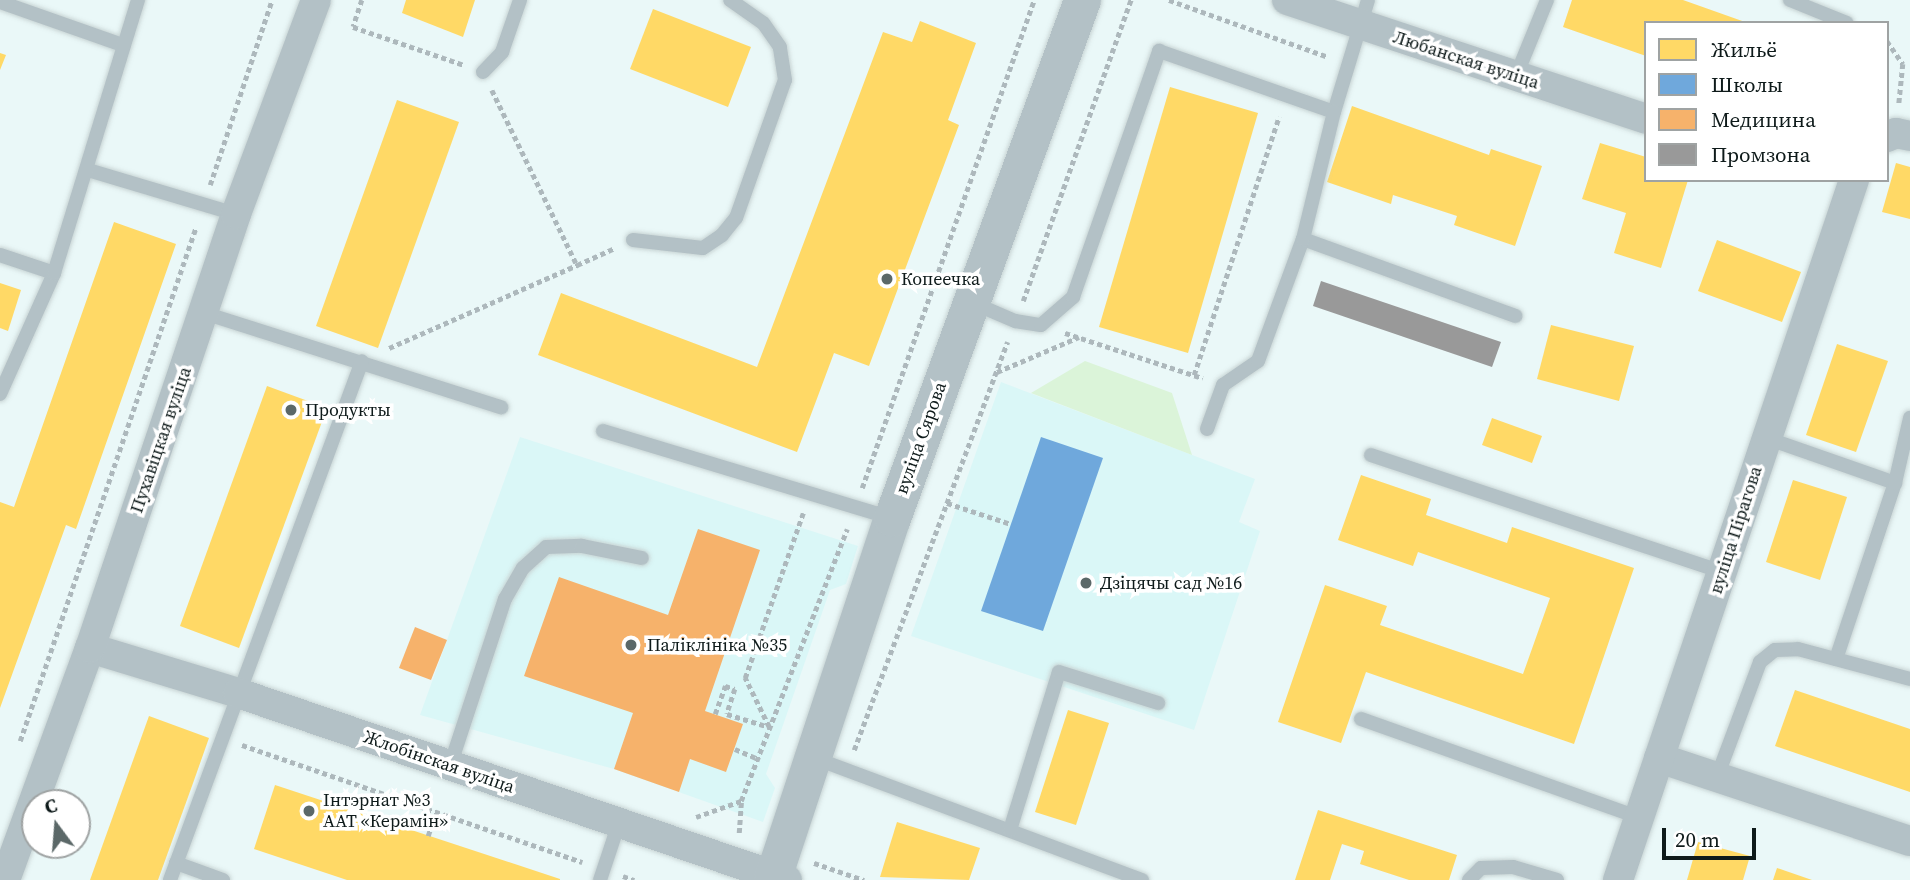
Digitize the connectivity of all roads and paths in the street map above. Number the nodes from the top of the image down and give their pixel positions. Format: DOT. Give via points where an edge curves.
graph roads {
  1 [pos="138,0"];
  2 [pos="272,0"];
  3 [pos="316,0"];
  4 [pos="362,0"];
  5 [pos="520,0"];
  6 [pos="730,0"];
  7 [pos="1034,0"];
  8 [pos="1082,0"];
  9 [pos="1131,0"];
  10 [pos="1169,0"];
  11 [pos="1287,0"];
  12 [pos="1547,0"];
  13 [pos="1790,0"];
  14 [pos="0,2"];
  15 [pos="1364,13"];
  16 [pos="1842,21"];
  17 [pos="1889,44"];
  18 [pos="123,45"];
  19 [pos="1348,64"];
  20 [pos="483,72"];
  21 [pos="1517,76"];
  22 [pos="1286,95"];
  23 [pos="1334,112"];
  24 [pos="1644,118"];
  25 [pos="1898,135"];
  26 [pos="89,170"];
  27 [pos="1844,183"];
  28 [pos="204,204"];
  29 [pos="236,214"];
  30 [pos="1303,239"];
  31 [pos="633,240"];
  32 [pos="0,255"];
  33 [pos="577,265"];
  34 [pos="54,273"];
  35 [pos="971,303"];
  36 [pos="204,313"];
  37 [pos="1516,316"];
  38 [pos="1015,321"];
  39 [pos="1041,325"];
  40 [pos="1079,337"];
  41 [pos="362,361"];
  42 [pos="996,373"];
  43 [pos="1194,375"];
  44 [pos="1223,385"];
  45 [pos="0,394"];
  46 [pos="501,407"];
  47 [pos="1910,418"];
  48 [pos="1207,429"];
  49 [pos="603,430"];
  50 [pos="1766,438"];
  51 [pos="1371,455"];
  52 [pos="1895,483"];
  53 [pos="809,495"];
  54 [pos="947,503"];
  55 [pos="854,510"];
  56 [pos="892,519"];
  57 [pos="1011,524"];
  58 [pos="642,558"];
  59 [pos="1723,572"];
  60 [pos="90,648"];
  61 [pos="1836,659"];
  62 [pos="1910,679"];
  63 [pos="238,693"];
  64 [pos="1158,703"];
  65 [pos="715,714"];
  66 [pos="1361,719"];
  67 [pos="770,728"];
  68 [pos="222,738"];
  69 [pos="18,747"];
  70 [pos="734,749"];
  71 [pos="758,758"];
  72 [pos="1659,758"];
  73 [pos="831,763"];
  74 [pos="450,766"];
  75 [pos="1717,777"];
  76 [pos="741,801"];
  77 [pos="436,812"];
  78 [pos="1637,817"];
  79 [pos="683,821"];
  80 [pos="619,823"];
  81 [pos="1010,830"];
  82 [pos="428,836"];
  83 [pos="739,838"];
  84 [pos="1910,841"];
  85 [pos="820,852"];
  86 [pos="176,863"];
  87 [pos="816,864"];
  88 [pos="601,875"];
  89 [pos="786,877"];
  90 [pos="5,880"];
  91 [pos="170,880"];
  92 [pos="223,880"];
  93 [pos="864,880"];
  94 [pos="1142,880"];
  95 [pos="1469,880"];
  96 [pos="1557,880"];
  97 [pos="1618,880"];
  1 -- 18 [label="lane"];
  2 -- 28 [label="path"];
  3 -- 29 [label="street, Пухавіцкая вуліца"];
  4 -- 20 [label="path" via="353,27"];
  5 -- 20 [label="lane" via="502,52"];
  6 -- 31 [label="lane" via="763,23 780,47 785,80 736,218 703,248"];
  7 -- 55 [label="path"];
  8 -- 35 [label="street, вуліца Сярова"];
  9 -- 38 [label="path"];
  10 -- 19 [label="path"];
  11 -- 15 [label="street, Любанская вуліца"];
  12 -- 21 [label="lane"];
  13 -- 16 [label="lane"];
  14 -- 18 [label="lane"];
  15 -- 19 [label="lane"];
  15 -- 21 [label="street, Любанская вуліца"];
  17 -- 25 [label="path" via="1903,64"];
  18 -- 26 [label="lane"];
  19 -- 23 [label="lane"];
  20 -- 33 [label="path"];
  21 -- 24 [label="street, Любанская вуліца"];
  22 -- 23 [label="lane"];
  22 -- 39 [label="lane" via="1158,51 1073,297"];
  22 -- 43 [label="path"];
  23 -- 30 [label="lane"];
  26 -- 28 [label="lane"];
  26 -- 34 [label="lane"];
  27 -- 50 [label="street, вуліца Пірагова"];
  28 -- 29 [label="lane"];
  28 -- 69 [label="path"];
  29 -- 36 [label="street, Пухавіцкая вуліца"];
  30 -- 37 [label="lane"];
  30 -- 44 [label="lane" via="1258,361"];
  31 -- 33 [label="path"];
  32 -- 34 [label="lane"];
  33 -- 41 [label="path"];
  34 -- 45 [label="lane"];
  35 -- 38 [label="lane"];
  35 -- 56 [label="street, вуліца Сярова"];
  36 -- 41 [label="lane"];
  36 -- 60 [label="street, Пухавіцкая вуліца"];
  38 -- 39 [label="lane"];
  38 -- 42 [label="path"];
  39 -- 40 [label="path"];
  40 -- 42 [label="path"];
  40 -- 43 [label="path"];
  41 -- 46 [label="lane"];
  41 -- 63 [label="lane"];
  42 -- 54 [label="path"];
  43 -- 44 [label="path"];
  44 -- 48 [label="lane"];
  47 -- 52 [label="lane"];
  49 -- 53 [label="lane"];
  50 -- 52 [label="lane"];
  50 -- 59 [label="street, вуліца Пірагова"];
  51 -- 59 [label="lane"];
  52 -- 61 [label="lane"];
  53 -- 55 [label="lane"];
  53 -- 67 [label="path" via="745,678"];
  54 -- 57 [label="path"];
  54 -- 73 [label="path"];
  55 -- 56 [label="lane"];
  55 -- 67 [label="path"];
  56 -- 73 [label="street, вуліца Сярова"];
  58 -- 74 [label="lane" via="582,546 546,547 523,568 505,599"];
  59 -- 72 [label="street, вуліца Пірагова"];
  60 -- 63 [label="street, Жлобінская вуліца"];
  60 -- 90 [label="street, Пухавіцкая вуліца"];
  61 -- 62 [label="lane"];
  61 -- 75 [label="lane" via="1798,649 1775,650 1760,662"];
  63 -- 68 [label="lane"];
  63 -- 74 [label="street, Жлобінская вуліца"];
  64 -- 81 [label="lane" via="1059,672"];
  65 -- 67 [label="path" via="725,686 735,689 727,713"];
  66 -- 78 [label="lane"];
  67 -- 71 [label="path"];
  68 -- 77 [label="path"];
  68 -- 86 [label="lane"];
  70 -- 71 [label="path"];
  71 -- 76 [label="path"];
  72 -- 75 [label="street"];
  72 -- 78 [label="street, вуліца Пірагова"];
  73 -- 81 [label="lane"];
  73 -- 89 [label="street, вуліца Сярова"];
  74 -- 80 [label="street, Жлобінская вуліца"];
  75 -- 84 [label="street"];
  76 -- 79 [label="path"];
  76 -- 83 [label="path"];
  77 -- 82 [label="path"];
  77 -- 88 [label="path"];
  78 -- 97 [label="street, вуліца Пірагова"];
  80 -- 88 [label="lane"];
  80 -- 89 [label="street, Жлобінская вуліца"];
  81 -- 94 [label="lane"];
  85 -- 87 [label="path"];
  86 -- 91 [label="lane"];
  86 -- 92 [label="lane"];
  87 -- 89 [label="path"];
  87 -- 93 [label="path"];
  95 -- 96 [label="lane" via="1482,868 1513,867"];
}
